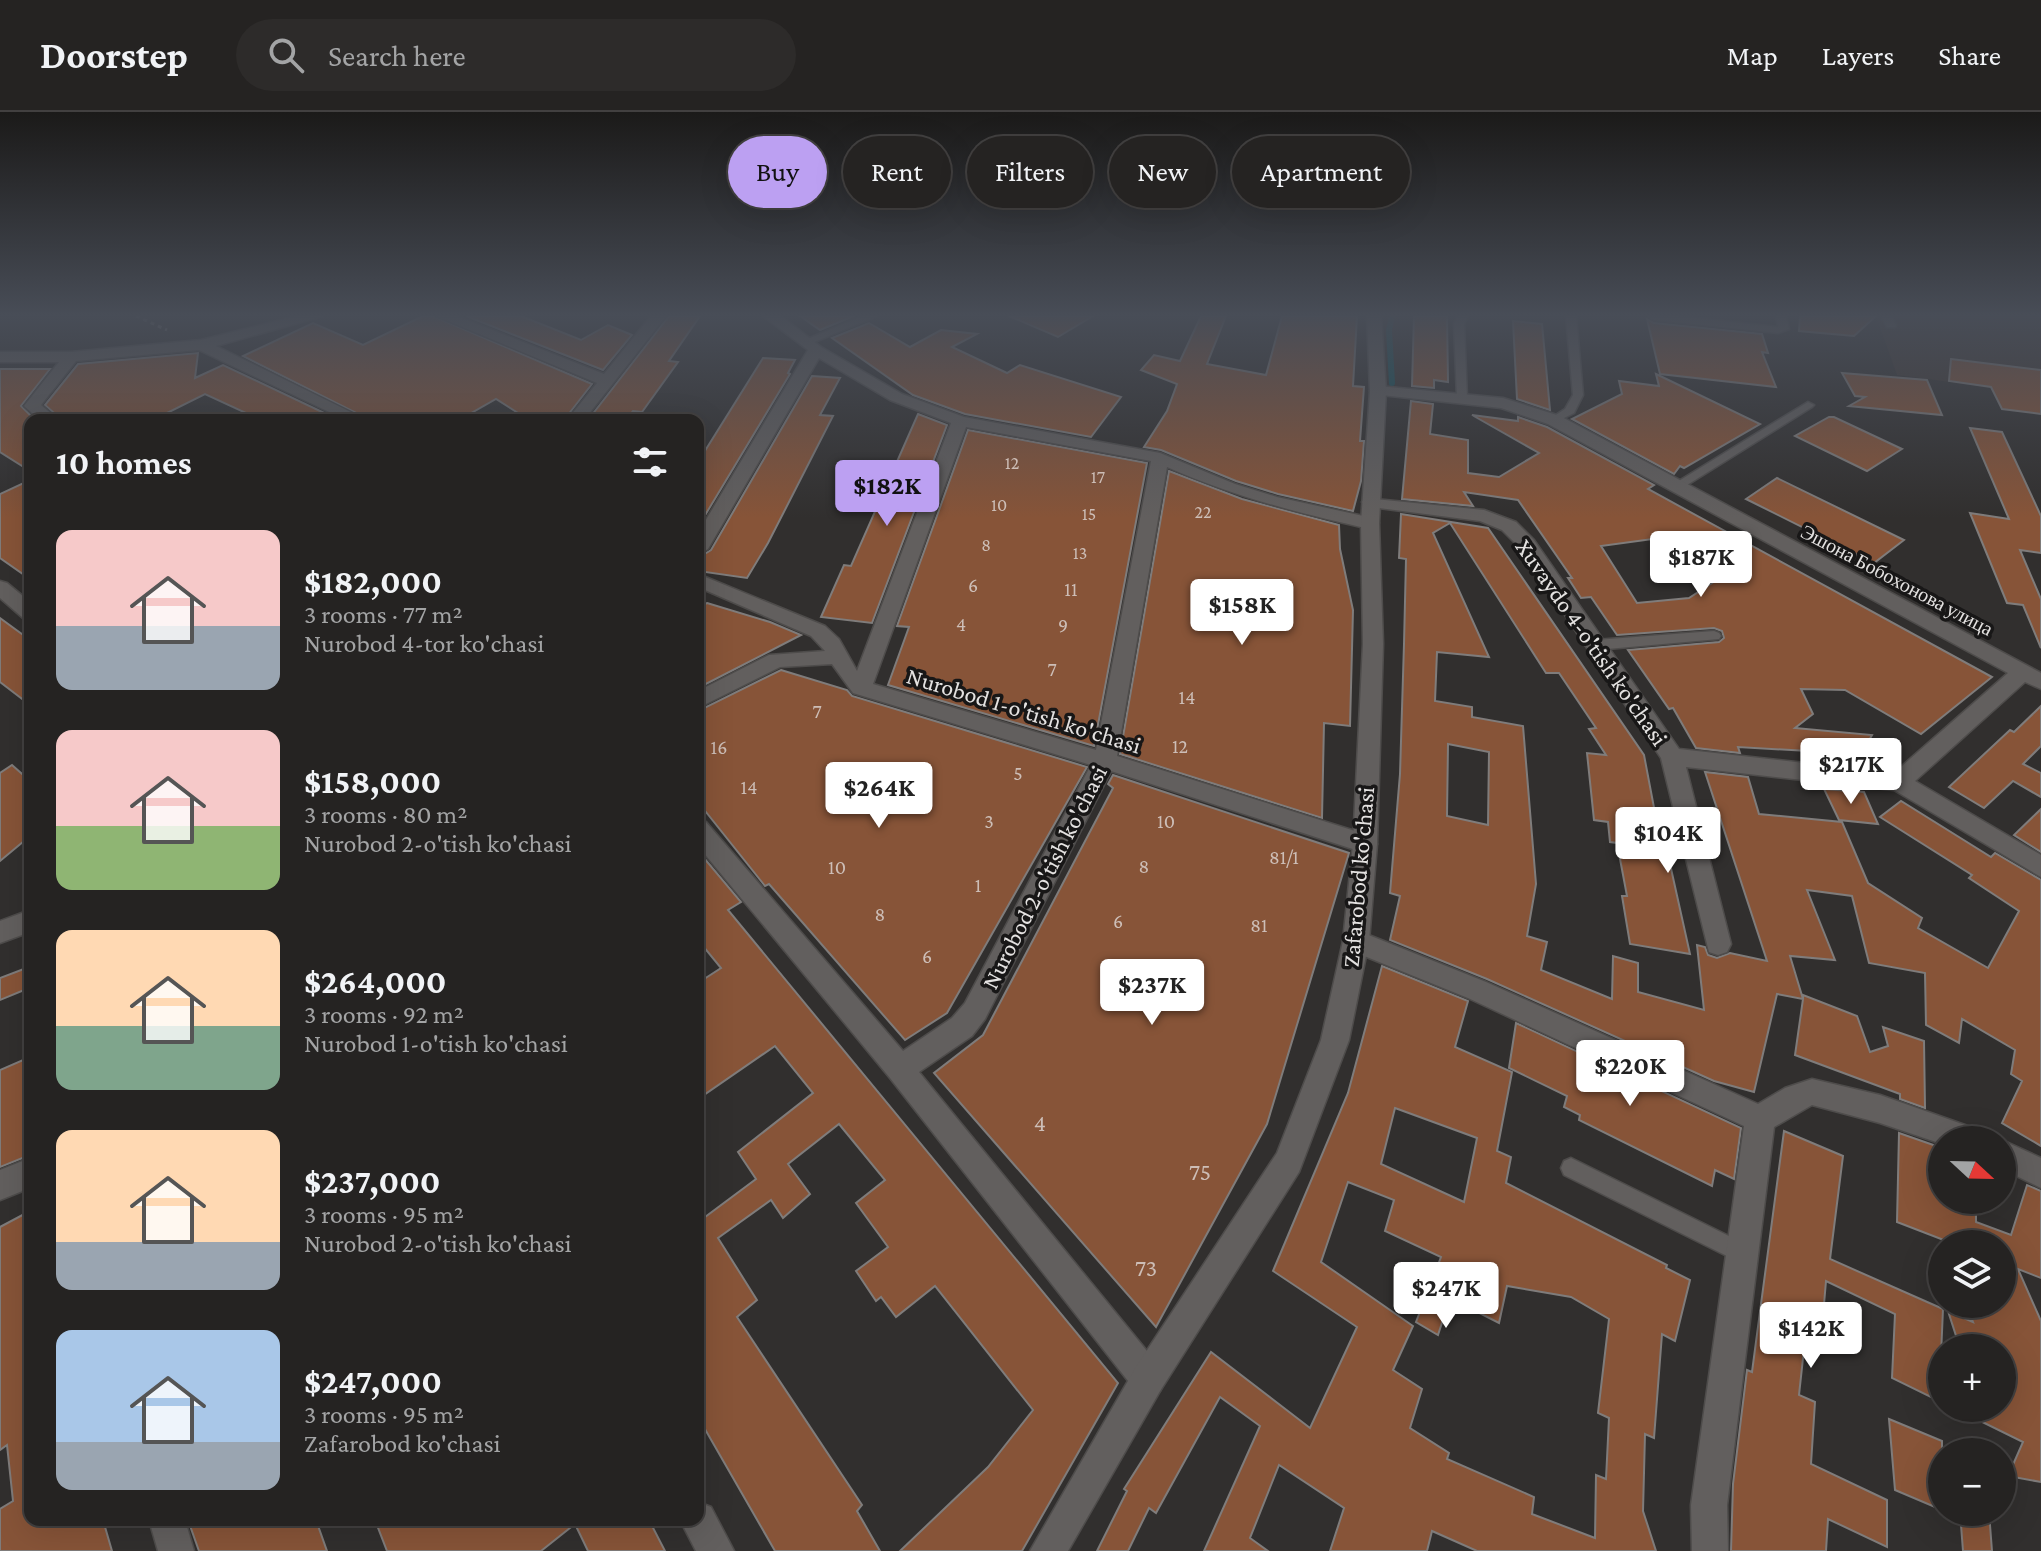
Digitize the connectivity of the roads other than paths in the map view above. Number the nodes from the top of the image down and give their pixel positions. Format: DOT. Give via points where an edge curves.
graph roads {
  1 [pos="50,383"];
  2 [pos="281,383"];
  3 [pos="605,383"];
  4 [pos="791,383"];
  5 [pos="873,383"];
  6 [pos="1378,383"];
  7 [pos="1461,383"];
  8 [pos="1577,383"];
  9 [pos="1378,391"];
  10 [pos="1462,398"];
  11 [pos="1808,405"];
  12 [pos="43,414"];
  13 [pos="346,414"];
  14 [pos="580,414"];
  15 [pos="1554,420"];
  16 [pos="960,421"];
  17 [pos="1160,458"];
  18 [pos="1675,487"];
  19 [pos="1371,512"];
  20 [pos="704,538"];
  21 [pos="704,583"];
  22 [pos="0,587"];
  23 [pos="24,608"];
  24 [pos="1714,636"];
  25 [pos="1596,645"];
  26 [pos="840,657"];
  27 [pos="2032,677"];
  28 [pos="861,688"];
  29 [pos="704,697"];
  30 [pos="1672,757"];
  31 [pos="1105,761"];
  32 [pos="1899,782"];
  33 [pos="704,836"];
  34 [pos="1365,844"];
  35 [pos="2041,867"];
  36 [pos="24,923"];
  37 [pos="0,932"];
  38 [pos="1356,941"];
  39 [pos="1718,944"];
  40 [pos="900,1069"];
  41 [pos="1760,1119"];
  42 [pos="1929,1126"];
  43 [pos="2016,1161"];
  44 [pos="1571,1168"];
  45 [pos="2041,1173"];
  46 [pos="24,1175"];
  47 [pos="0,1185"];
  48 [pos="1742,1253"];
  49 [pos="1148,1379"];
  50 [pos="169,1526"];
  51 [pos="701,1526"];
  52 [pos="176,1551"];
  53 [pos="716,1551"];
  54 [pos="1048,1551"];
  55 [pos="1710,1551"];
  1 -- 12 [label="street" via="32,406"];
  2 -- 13 [label="street"];
  3 -- 14 [label="street"];
  4 -- 20 [label="street"];
  5 -- 16 [label="street, Xuvaydo 4-o'tish ko'chasi"];
  6 -- 9 [label="street, Zafarobod ko'chasi"];
  7 -- 10 [label="lane"];
  8 -- 15 [label="lane" via="1570,411"];
  9 -- 10 [label="street, Эшона Бобохонова улица"];
  9 -- 19 [label="street, Zafarobod ko'chasi"];
  10 -- 15 [label="street, Эшона Бобохонова улица" via="1503,403"];
  11 -- 18 [label="lane"];
  15 -- 18 [label="street, Эшона Бобохонова улица"];
  16 -- 17 [label="street, Xuvaydo 4-o'tish ko'chasi"];
  16 -- 28 [label="street"];
  17 -- 19 [label="street, Xuvaydo 4-o'tish ko'chasi" via="1273,502"];
  17 -- 31 [label="street, Nurobod 2-o'tish ko'chasi"];
  18 -- 27 [label="street, Эшона Бобохонова улица"];
  19 -- 25 [label="street, Xuvaydo 4-o'tish ko'chasi" via="1484,516 1509,526"];
  19 -- 34 [label="street, Zafarobod ko'chasi" via="1373,644"];
  21 -- 26 [label="street" via="818,631"];
  22 -- 23 [label="street"];
  24 -- 25 [label="lane"];
  25 -- 30 [label="street, Xuvaydo 4-o'tish ko'chasi"];
  26 -- 28 [label="street" via="851,681"];
  26 -- 29 [label="street" via="776,660"];
  27 -- 32 [label="street"];
  28 -- 31 [label="street, Nurobod 1-o'tish ko'chasi"];
  30 -- 32 [label="street, Xuvaydo 4-o'tish ko'chasi"];
  30 -- 39 [label="street, Xuvaydo 4-o'tish ko'chasi"];
  31 -- 34 [label="street, Nurobod 1-o'tish ko'chasi"];
  31 -- 40 [label="street, Nurobod 2-o'tish ko'chasi" via="975,1011 962,1027"];
  32 -- 35 [label="street, Xuvaydo 4-o'tish ko'chasi"];
  33 -- 40 [label="street"];
  34 -- 38 [label="street, Zafarobod ko'chasi"];
  36 -- 37 [label="street"];
  38 -- 41 [label="street"];
  38 -- 49 [label="street, Zafarobod ko'chasi" via="1335,1040 1288,1162"];
  40 -- 49 [label="street"];
  41 -- 42 [label="street" via="1812,1092"];
  41 -- 48 [label="street"];
  43 -- 45 [label="street"];
  44 -- 48 [label="lane"];
  46 -- 47 [label="street"];
  48 -- 55 [label="street" via="1709,1505"];
  49 -- 54 [label="street, Zafarobod ko'chasi"];
  50 -- 52 [label="street"];
  51 -- 53 [label="street"];
}
